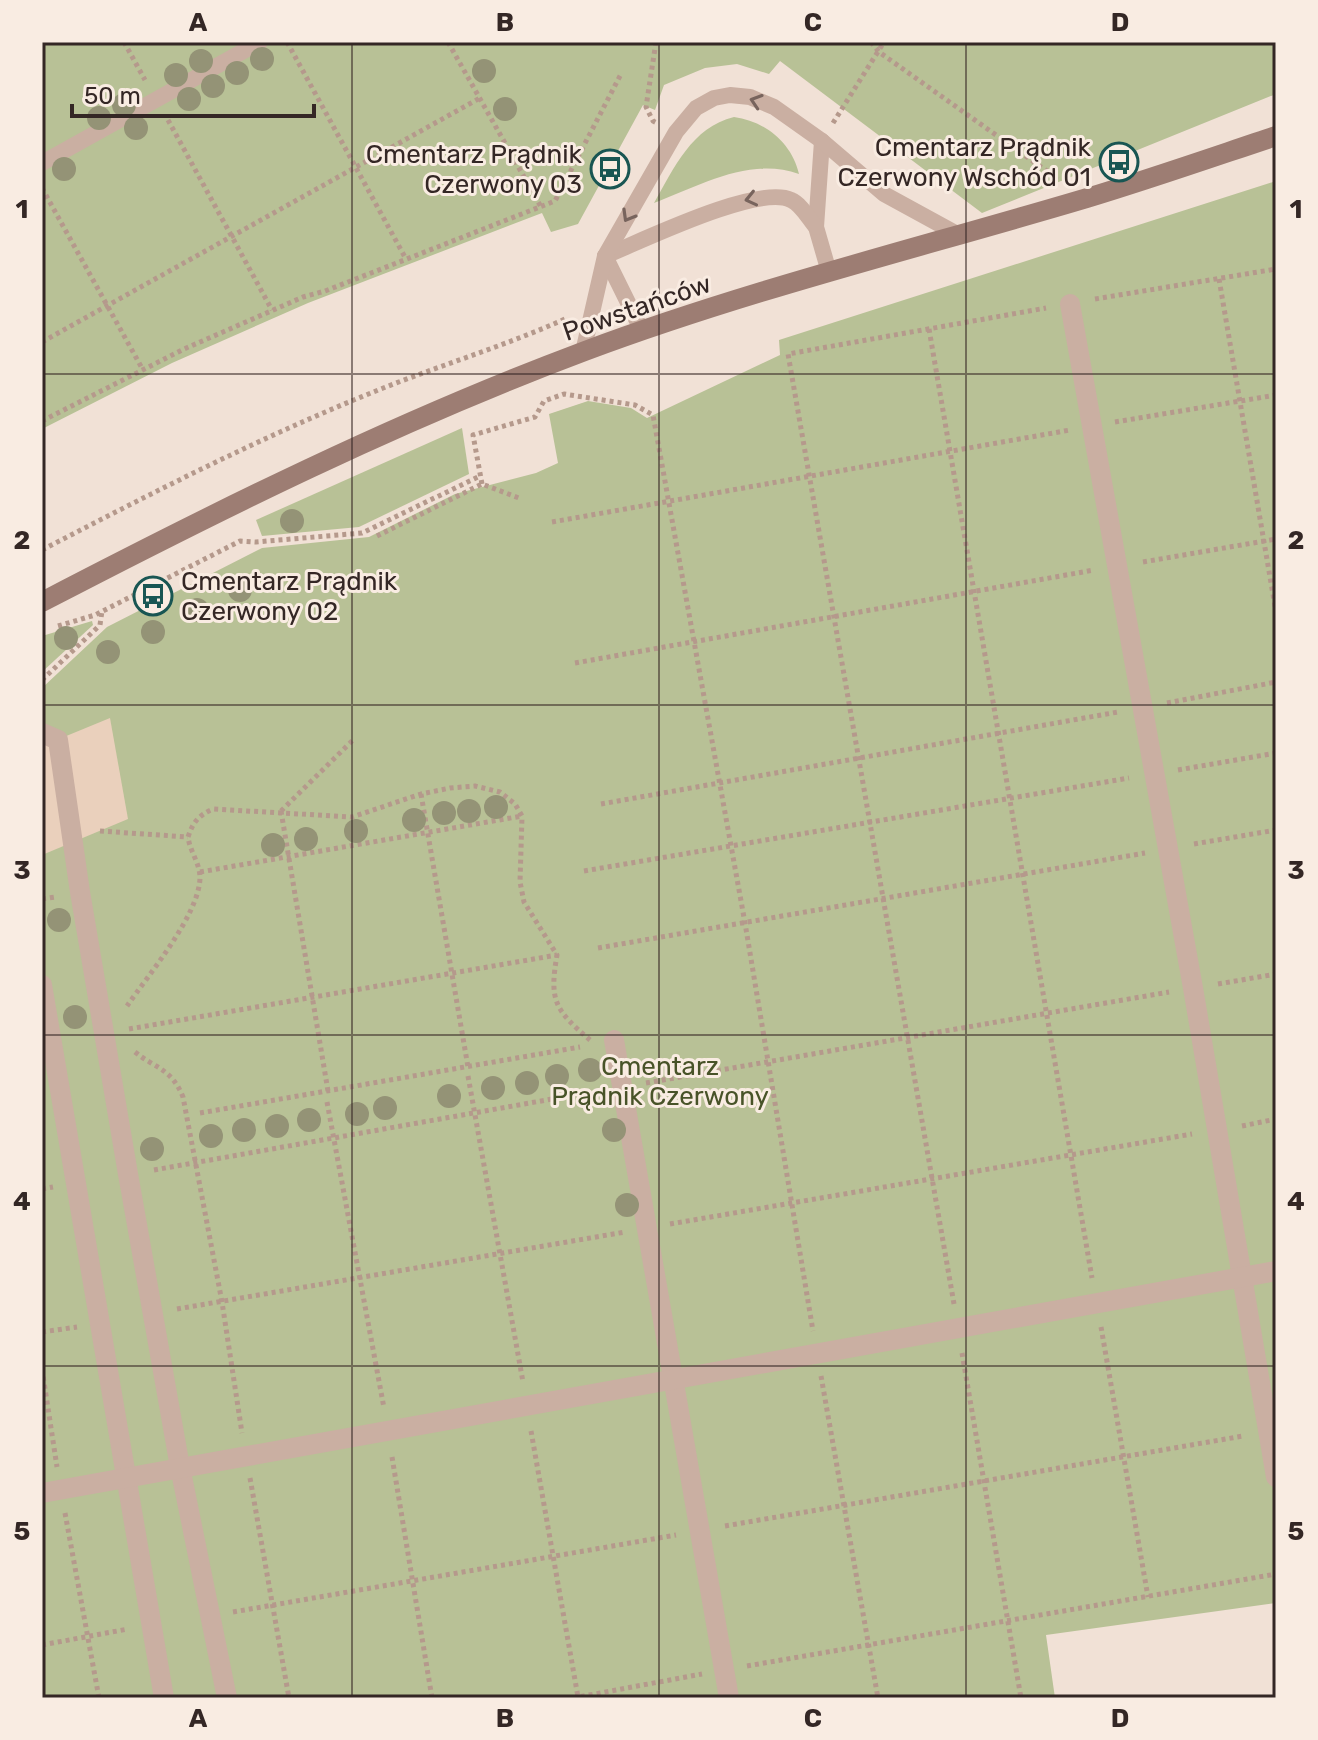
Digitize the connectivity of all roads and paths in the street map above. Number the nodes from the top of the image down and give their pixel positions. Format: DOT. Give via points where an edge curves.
graph roads {
  1 [pos="124,42"];
  2 [pos="260,42"];
  3 [pos="287,42"];
  4 [pos="448,42"];
  5 [pos="656,42"];
  6 [pos="871,42"];
  7 [pos="884,42"];
  8 [pos="879,52"];
  9 [pos="621,74"];
  10 [pos="480,98"];
  11 [pos="156,100"];
  12 [pos="658,113"];
  13 [pos="820,117"];
  14 [pos="653,121"];
  15 [pos="831,126"];
  16 [pos="676,132"];
  17 [pos="645,134"];
  18 [pos="1276,136"];
  19 [pos="822,141"];
  20 [pos="42,163"];
  21 [pos="356,167"];
  22 [pos="42,188"];
  23 [pos="1085,199"];
  24 [pos="541,207"];
  25 [pos="816,227"];
  26 [pos="959,235"];
  27 [pos="231,236"];
  28 [pos="605,256"];
  29 [pos="406,259"];
  30 [pos="1276,269"];
  31 [pos="829,272"];
  32 [pos="1219,279"];
  33 [pos="1070,304"];
  34 [pos="107,305"];
  35 [pos="569,308"];
  36 [pos="272,310"];
  37 [pos="929,329"];
  38 [pos="642,331"];
  39 [pos="42,342"];
  40 [pos="583,352"];
  41 [pos="143,370"];
  42 [pos="1276,395"];
  43 [pos="1241,401"];
  44 [pos="42,421"];
  45 [pos="1092,426"];
  46 [pos="950,451"];
  47 [pos="480,476"];
  48 [pos="809,476"];
  49 [pos="482,484"];
  50 [pos="519,498"];
  51 [pos="668,501"];
  52 [pos="552,522"];
  53 [pos="377,536"];
  54 [pos="1276,539"];
  55 [pos="1264,541"];
  56 [pos="42,550"];
  57 [pos="1117,566"];
  58 [pos="974,593"];
  59 [pos="42,602"];
  60 [pos="102,611"];
  61 [pos="1276,612"];
  62 [pos="833,618"];
  63 [pos="55,627"];
  64 [pos="695,641"];
  65 [pos="575,663"];
  66 [pos="42,680"];
  67 [pos="1276,682"];
  68 [pos="1143,708"];
  69 [pos="42,733"];
  70 [pos="998,733"];
  71 [pos="355,738"];
  72 [pos="1276,753"];
  73 [pos="858,757"];
  74 [pos="1154,774"];
  75 [pos="720,782"];
  76 [pos="421,794"];
  77 [pos="1010,800"];
  78 [pos="601,804"];
  79 [pos="281,811"];
  80 [pos="522,816"];
  81 [pos="869,822"];
  82 [pos="1276,830"];
  83 [pos="100,831"];
  84 [pos="428,832"];
  85 [pos="188,837"];
  86 [pos="731,847"];
  87 [pos="1168,849"];
  88 [pos="287,856"];
  89 [pos="584,871"];
  90 [pos="200,872"];
  91 [pos="1022,873"];
  92 [pos="882,897"];
  93 [pos="745,923"];
  94 [pos="598,948"];
  95 [pos="557,955"];
  96 [pos="453,973"];
  97 [pos="1276,974"];
  98 [pos="42,985"];
  99 [pos="1193,988"];
  100 [pos="312,997"];
  101 [pos="125,1008"];
  102 [pos="1046,1015"];
  103 [pos="123,1019"];
  104 [pos="140,1027"];
  105 [pos="907,1038"];
  106 [pos="127,1039"];
  107 [pos="614,1040"];
  108 [pos="580,1047"];
  109 [pos="131,1048"];
  110 [pos="767,1063"];
  111 [pos="468,1067"];
  112 [pos="622,1087"];
  113 [pos="328,1091"];
  114 [pos="327,1102"];
  115 [pos="200,1113"];
  116 [pos="336,1137"];
  117 [pos="194,1163"];
  118 [pos="128,1174"];
  119 [pos="74,1183"];
  120 [pos="42,1189"];
  121 [pos="1276,1271"];
  122 [pos="1243,1276"];
  123 [pos="1096,1303"];
  124 [pos="958,1328"];
  125 [pos="816,1353"];
  126 [pos="42,1369"];
  127 [pos="672,1379"];
  128 [pos="387,1429"];
  129 [pos="1268,1431"];
  130 [pos="246,1455"];
  131 [pos="1123,1457"];
  132 [pos="180,1467"];
  133 [pos="124,1477"];
  134 [pos="1276,1477"];
  135 [pos="985,1481"];
  136 [pos="51,1491"];
  137 [pos="845,1506"];
  138 [pos="699,1531"];
  139 [pos="1276,1574"];
  140 [pos="413,1581"];
  141 [pos="1148,1597"];
  142 [pos="275,1605"];
  143 [pos="211,1615"];
  144 [pos="1008,1622"];
  145 [pos="151,1624"];
  146 [pos="89,1637"];
  147 [pos="42,1645"];
  148 [pos="870,1647"];
  149 [pos="724,1670"];
  150 [pos="99,1698"];
  151 [pos="164,1698"];
  152 [pos="227,1698"];
  153 [pos="289,1698"];
  154 [pos="432,1698"];
  155 [pos="573,1698"];
  156 [pos="729,1698"];
  157 [pos="878,1698"];
  158 [pos="1021,1698"];
  1 -- 11 [label="path"];
  2 -- 11 [label="lane"];
  3 -- 21 [label="path"];
  4 -- 10 [label="path"];
  5 -- 14 [label="path" via="646,107"];
  6 -- 8 [label="path"];
  7 -- 8 [label="path"];
  8 -- 15 [label="path"];
  8 -- 23 [label="path"];
  9 -- 24 [label="path" via="555,201"];
  10 -- 21 [label="path"];
  10 -- 24 [label="path"];
  11 -- 20 [label="lane"];
  11 -- 27 [label="path"];
  12 -- 14 [label="path"];
  13 -- 15 [label="path"];
  14 -- 16 [label="path"];
  14 -- 17 [label="path"];
  15 -- 19 [label="path"];
  19 -- 16 [label="lane, one-way" via="774,107 730,95 696,108"];
  16 -- 28 [label="lane, one-way"];
  18 -- 23 [label="street, Powstańców"];
  19 -- 25 [label="lane"];
  19 -- 26 [label="lane" via="884,194"];
  21 -- 27 [label="path"];
  21 -- 29 [label="path"];
  22 -- 34 [label="path"];
  23 -- 26 [label="street, Powstańców"];
  24 -- 29 [label="path"];
  25 -- 28 [label="lane, one-way" via="793,200 771,195 741,201"];
  25 -- 31 [label="lane"];
  26 -- 31 [label="street, Powstańców"];
  27 -- 34 [label="path"];
  27 -- 36 [label="path"];
  28 -- 38 [label="lane"];
  28 -- 40 [label="lane"];
  29 -- 36 [label="path"];
  30 -- 32 [label="path"];
  31 -- 38 [label="street, Powstańców"];
  32 -- 33 [label="path"];
  32 -- 43 [label="path"];
  33 -- 37 [label="path"];
  33 -- 45 [label="street"];
  34 -- 39 [label="path"];
  34 -- 41 [label="path"];
  35 -- 56 [label="path" via="565,320 269,436"];
  36 -- 41 [label="path"];
  37 -- 46 [label="path"];
  37 -- 48 [label="path" via="788,354"];
  38 -- 40 [label="street, Powstańców"];
  40 -- 59 [label="street, Powstańców" via="257,492"];
  41 -- 44 [label="path"];
  42 -- 43 [label="path"];
  43 -- 45 [label="path"];
  43 -- 55 [label="path"];
  45 -- 46 [label="path"];
  45 -- 57 [label="street"];
  46 -- 48 [label="path"];
  46 -- 58 [label="path"];
  47 -- 49 [label="path"];
  47 -- 51 [label="path" via="473,435 535,417 544,401 564,394 635,405 653,415"];
  47 -- 60 [label="path" via="362,533 240,541"];
  48 -- 51 [label="path"];
  48 -- 62 [label="path"];
  49 -- 50 [label="path"];
  49 -- 53 [label="path"];
  51 -- 52 [label="path"];
  51 -- 64 [label="path"];
  54 -- 55 [label="path"];
  55 -- 57 [label="path"];
  55 -- 61 [label="path"];
  57 -- 58 [label="path"];
  57 -- 68 [label="street"];
  58 -- 62 [label="path"];
  58 -- 70 [label="path"];
  60 -- 63 [label="path"];
  60 -- 66 [label="path" via="100,625"];
  62 -- 64 [label="path"];
  62 -- 73 [label="path"];
  64 -- 65 [label="path"];
  64 -- 75 [label="path"];
  67 -- 68 [label="path"];
  68 -- 70 [label="path"];
  68 -- 74 [label="street"];
  69 -- 118 [label="street" via="58,740"];
  70 -- 73 [label="path"];
  70 -- 77 [label="path"];
  71 -- 79 [label="path"];
  72 -- 74 [label="path"];
  73 -- 75 [label="path"];
  73 -- 81 [label="path"];
  74 -- 77 [label="path"];
  74 -- 87 [label="street"];
  75 -- 78 [label="path"];
  75 -- 86 [label="path"];
  76 -- 79 [label="path" via="352,817"];
  76 -- 80 [label="path" via="475,786 500,792"];
  76 -- 84 [label="path"];
  77 -- 81 [label="path"];
  77 -- 91 [label="path"];
  79 -- 85 [label="path" via="213,809 195,820"];
  79 -- 88 [label="path"];
  80 -- 84 [label="path"];
  80 -- 95 [label="path" via="524,902"];
  81 -- 86 [label="path"];
  81 -- 92 [label="path"];
  82 -- 87 [label="path"];
  83 -- 85 [label="path"];
  84 -- 88 [label="path"];
  84 -- 96 [label="path"];
  85 -- 90 [label="path"];
  86 -- 89 [label="path"];
  86 -- 93 [label="path"];
  87 -- 91 [label="path"];
  87 -- 99 [label="street"];
  88 -- 90 [label="path"];
  88 -- 100 [label="path"];
  90 -- 101 [label="path" via="185,922"];
  91 -- 92 [label="path"];
  91 -- 102 [label="path"];
  92 -- 93 [label="path"];
  92 -- 105 [label="path"];
  93 -- 94 [label="path"];
  93 -- 110 [label="path"];
  95 -- 96 [label="path"];
  95 -- 107 [label="path" via="552,983 566,1019 592,1042"];
  96 -- 100 [label="path"];
  96 -- 111 [label="path"];
  97 -- 99 [label="path"];
  98 -- 119 [label="street"];
  99 -- 102 [label="path"];
  99 -- 122 [label="street"];
  100 -- 104 [label="path"];
  100 -- 113 [label="path"];
  102 -- 105 [label="path"];
  102 -- 123 [label="path"];
  103 -- 106 [label="path"];
  105 -- 110 [label="path"];
  105 -- 124 [label="path"];
  107 -- 112 [label="street"];
  108 -- 111 [label="path"];
  109 -- 117 [label="path" via="162,1068 179,1087"];
  110 -- 112 [label="path"];
  110 -- 125 [label="path"];
  111 -- 113 [label="path"];
  112 -- 116 [label="path"];
  112 -- 127 [label="street"];
  113 -- 115 [label="path"];
  114 -- 116 [label="path"];
  116 -- 117 [label="path"];
  116 -- 128 [label="path"];
  117 -- 118 [label="path"];
  117 -- 130 [label="path"];
  118 -- 132 [label="street"];
  119 -- 120 [label="path"];
  119 -- 133 [label="street"];
  121 -- 122 [label="street"];
  122 -- 123 [label="street"];
  122 -- 129 [label="street"];
  123 -- 124 [label="street"];
  123 -- 131 [label="path"];
  124 -- 125 [label="street"];
  124 -- 135 [label="path"];
  125 -- 127 [label="street"];
  125 -- 137 [label="path"];
  126 -- 136 [label="path"];
  127 -- 128 [label="street"];
  127 -- 138 [label="street"];
  128 -- 130 [label="street"];
  128 -- 140 [label="path"];
  129 -- 131 [label="path"];
  129 -- 134 [label="street"];
  130 -- 132 [label="street"];
  130 -- 142 [label="path"];
  131 -- 135 [label="path"];
  131 -- 141 [label="path"];
  132 -- 133 [label="street"];
  132 -- 143 [label="street"];
  133 -- 136 [label="street"];
  133 -- 145 [label="street"];
  135 -- 137 [label="path"];
  135 -- 144 [label="path"];
  136 -- 146 [label="path"];
  137 -- 138 [label="path"];
  137 -- 148 [label="path"];
  138 -- 140 [label="path"];
  138 -- 149 [label="street"];
  139 -- 141 [label="path"];
  140 -- 142 [label="path"];
  140 -- 154 [label="path"];
  141 -- 144 [label="path"];
  142 -- 143 [label="path"];
  142 -- 153 [label="path"];
  143 -- 152 [label="street"];
  144 -- 148 [label="path"];
  144 -- 158 [label="path"];
  145 -- 146 [label="path"];
  145 -- 151 [label="street"];
  146 -- 147 [label="path"];
  146 -- 150 [label="path"];
  148 -- 149 [label="path"];
  148 -- 157 [label="path"];
  149 -- 155 [label="path"];
  149 -- 156 [label="street"];
}
